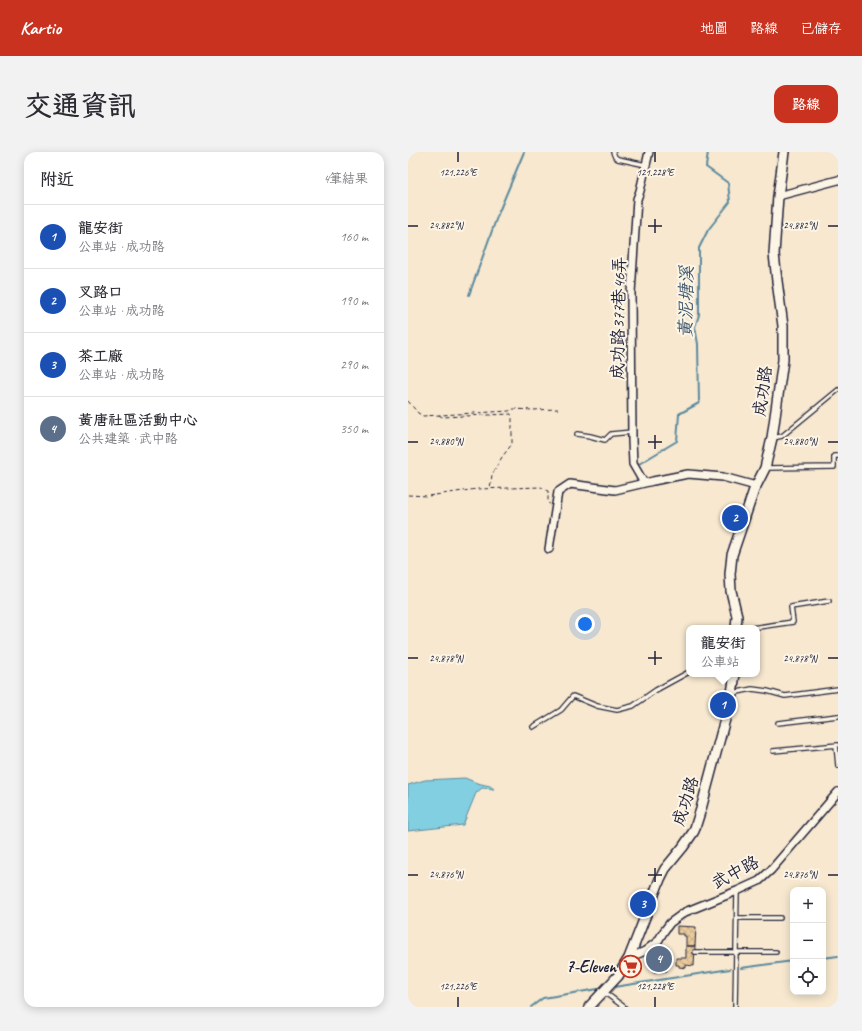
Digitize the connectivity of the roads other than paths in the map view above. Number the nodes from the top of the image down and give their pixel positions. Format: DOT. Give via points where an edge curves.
graph roads {
  1 [pos="613,152"];
  2 [pos="649,152"];
  3 [pos="784,152"];
  4 [pos="646,165"];
  5 [pos="838,180"];
  6 [pos="778,196"];
  7 [pos="838,390"];
  8 [pos="632,432"];
  9 [pos="577,434"];
  10 [pos="772,438"];
  11 [pos="838,456"];
  12 [pos="765,468"];
  13 [pos="644,483"];
  14 [pos="756,486"];
  15 [pos="549,549"];
  16 [pos="829,602"];
  17 [pos="736,625"];
  18 [pos="760,627"];
  19 [pos="686,674"];
  20 [pos="735,677"];
  21 [pos="838,689"];
  22 [pos="732,693"];
  23 [pos="838,716"];
  24 [pos="778,722"];
  25 [pos="533,727"];
  26 [pos="837,745"];
  27 [pos="773,751"];
  28 [pos="838,766"];
  29 [pos="838,792"];
  30 [pos="737,891"];
  31 [pos="736,918"];
  32 [pos="780,918"];
  33 [pos="696,952"];
  34 [pos="776,952"];
  35 [pos="736,953"];
  36 [pos="629,958"];
  37 [pos="603,992"];
  38 [pos="589,1007"];
  39 [pos="624,1007"];
  40 [pos="735,1007"];
  1 -- 4 [label="lane" via="618,159"];
  2 -- 4 [label="street, 成功路377巷46弄"];
  3 -- 6 [label="street, 成功路"];
  4 -- 8 [label="street, 成功路377巷46弄" via="637,199 631,293"];
  5 -- 6 [label="street"];
  6 -- 10 [label="street, 成功路" via="774,254 783,326 783,360"];
  7 -- 10 [label="lane" via="782,436"];
  8 -- 9 [label="lane" via="612,434 605,440"];
  8 -- 13 [label="street, 成功路377巷46弄" via="633,464"];
  10 -- 12 [label="street, 成功路"];
  11 -- 12 [label="lane" via="834,456 834,467"];
  12 -- 14 [label="street, 成功路"];
  13 -- 14 [label="street" via="688,474 723,477"];
  13 -- 15 [label="street" via="615,490 570,484 558,492"];
  14 -- 17 [label="street, 成功路" via="732,556 730,574"];
  16 -- 18 [label="lane" via="791,607 793,622"];
  19 -- 25 [label="lane" via="633,706 617,710 597,706 573,696 561,710"];
  20 -- 22 [label="street, 成功路"];
  21 -- 22 [label="lane" via="785,696 752,689"];
  22 -- 36 [label="street, 成功路" via="694,831 665,869"];
  23 -- 24 [label="lane"];
  26 -- 27 [label="lane"];
  26 -- 28 [label="lane"];
  29 -- 30 [label="street, 武中路" via="771,870 759,881"];
  30 -- 31 [label="lane"];
  30 -- 36 [label="street, 武中路" via="685,912 670,924 658,941 645,951"];
  31 -- 32 [label="lane"];
  31 -- 35 [label="lane"];
  33 -- 35 [label="lane"];
  34 -- 35 [label="lane"];
  35 -- 40 [label="lane"];
  36 -- 37 [label="street, 成功路" via="618,976"];
  37 -- 38 [label="street, 成功路"];
  37 -- 39 [label="lane"];
}
